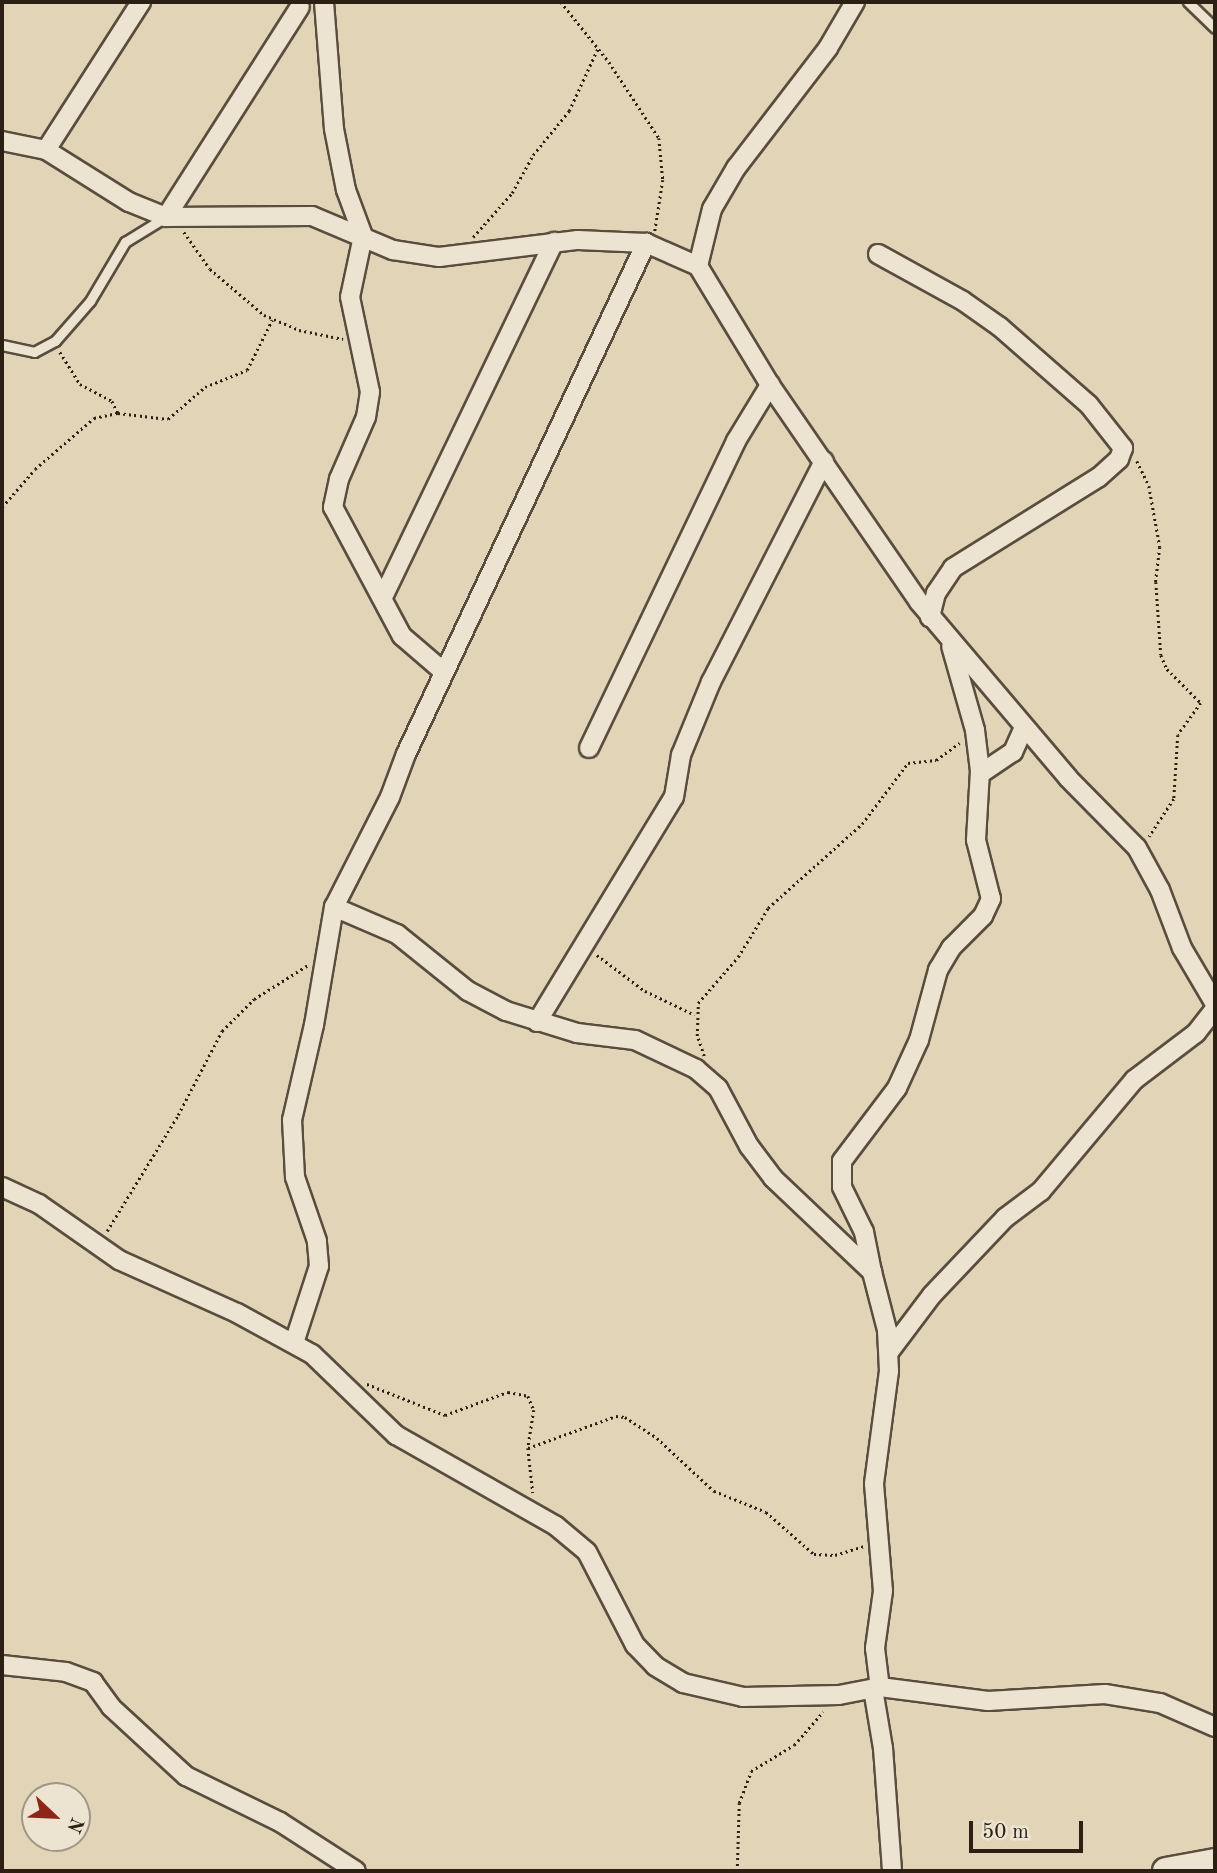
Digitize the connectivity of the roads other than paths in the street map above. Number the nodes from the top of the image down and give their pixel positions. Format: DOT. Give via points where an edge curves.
graph roads {
  1 [pos="141,2"];
  2 [pos="324,2"];
  3 [pos="855,2"];
  4 [pos="1188,2"];
  5 [pos="296,5"];
  6 [pos="325,22"];
  7 [pos="1215,28"];
  8 [pos="2,141"];
  9 [pos="46,150"];
  10 [pos="170,217"];
  11 [pos="363,236"];
  12 [pos="554,242"];
  13 [pos="650,244"];
  14 [pos="878,254"];
  15 [pos="698,266"];
  16 [pos="2,345"];
  17 [pos="770,385"];
  18 [pos="824,461"];
  19 [pos="384,595"];
  20 [pos="930,617"];
  21 [pos="950,643"];
  22 [pos="444,672"];
  23 [pos="1024,727"];
  24 [pos="589,748"];
  25 [pos="980,774"];
  26 [pos="334,907"];
  27 [pos="1215,1007"];
  28 [pos="537,1023"];
  29 [pos="2,1187"];
  30 [pos="872,1272"];
  31 [pos="294,1343"];
  32 [pos="889,1352"];
  33 [pos="2,1665"];
  34 [pos="877,1688"];
  35 [pos="1215,1727"];
  36 [pos="1215,1862"];
  37 [pos="356,1871"];
  38 [pos="892,1871"];
  39 [pos="1166,1871"];
  1 -- 9 [label="street"];
  2 -- 6 [label="street"];
  3 -- 15 [label="street" via="828,48 736,168 712,209"];
  4 -- 7 [label="lane"];
  5 -- 6 [label="street"];
  5 -- 10 [label="street"];
  6 -- 11 [label="street" via="334,129 346,190"];
  8 -- 9 [label="street"];
  9 -- 10 [label="street" via="129,202"];
  10 -- 11 [label="street" via="312,216"];
  10 -- 16 [label="lane" via="125,243 90,300 54,341 34,352"];
  11 -- 12 [label="street" via="416,256 461,255"];
  11 -- 19 [label="street" via="349,297 370,403 333,507"];
  12 -- 13 [label="street"];
  12 -- 19 [label="street"];
  13 -- 15 [label="street"];
  13 -- 22 [label="street"];
  14 -- 20 [label="street" via="1000,327 1089,405 1123,448 1119,460 1099,477 953,568 936,593"];
  15 -- 17 [label="street"];
  17 -- 18 [label="street"];
  17 -- 24 [label="street" via="736,441"];
  18 -- 20 [label="street"];
  18 -- 28 [label="street" via="711,682 681,755 674,797"];
  19 -- 22 [label="street" via="402,636"];
  20 -- 21 [label="street"];
  21 -- 23 [label="street"];
  21 -- 25 [label="street" via="975,730"];
  22 -- 26 [label="street" via="390,797"];
  23 -- 25 [label="street" via="1013,752"];
  23 -- 27 [label="street" via="1138,850 1160,890 1182,948"];
  25 -- 30 [label="street" via="976,840 991,892 989,905 944,958 909,1065 840,1171 842,1187 864,1232"];
  26 -- 28 [label="street" via="397,934 468,991"];
  26 -- 31 [label="street" via="292,1120 295,1177 317,1241 319,1266"];
  27 -- 32 [label="street" via="1196,1033 1134,1080 1041,1191 1005,1218 932,1295"];
  28 -- 30 [label="street" via="635,1040 696,1069 713,1083 748,1146 774,1178"];
  29 -- 31 [label="street" via="39,1204 102,1251"];
  30 -- 32 [label="street"];
  31 -- 34 [label="street" via="332,1370 396,1435 543,1519 587,1552 635,1645 674,1677 743,1697 839,1695"];
  32 -- 34 [label="street" via="875,1450 883,1591 875,1648"];
  33 -- 37 [label="street" via="66,1672 93,1682 111,1707 186,1776 280,1822"];
  34 -- 35 [label="street" via="975,1701 1105,1694 1160,1703"];
  34 -- 38 [label="street"];
  36 -- 39 [label="street"];
}
